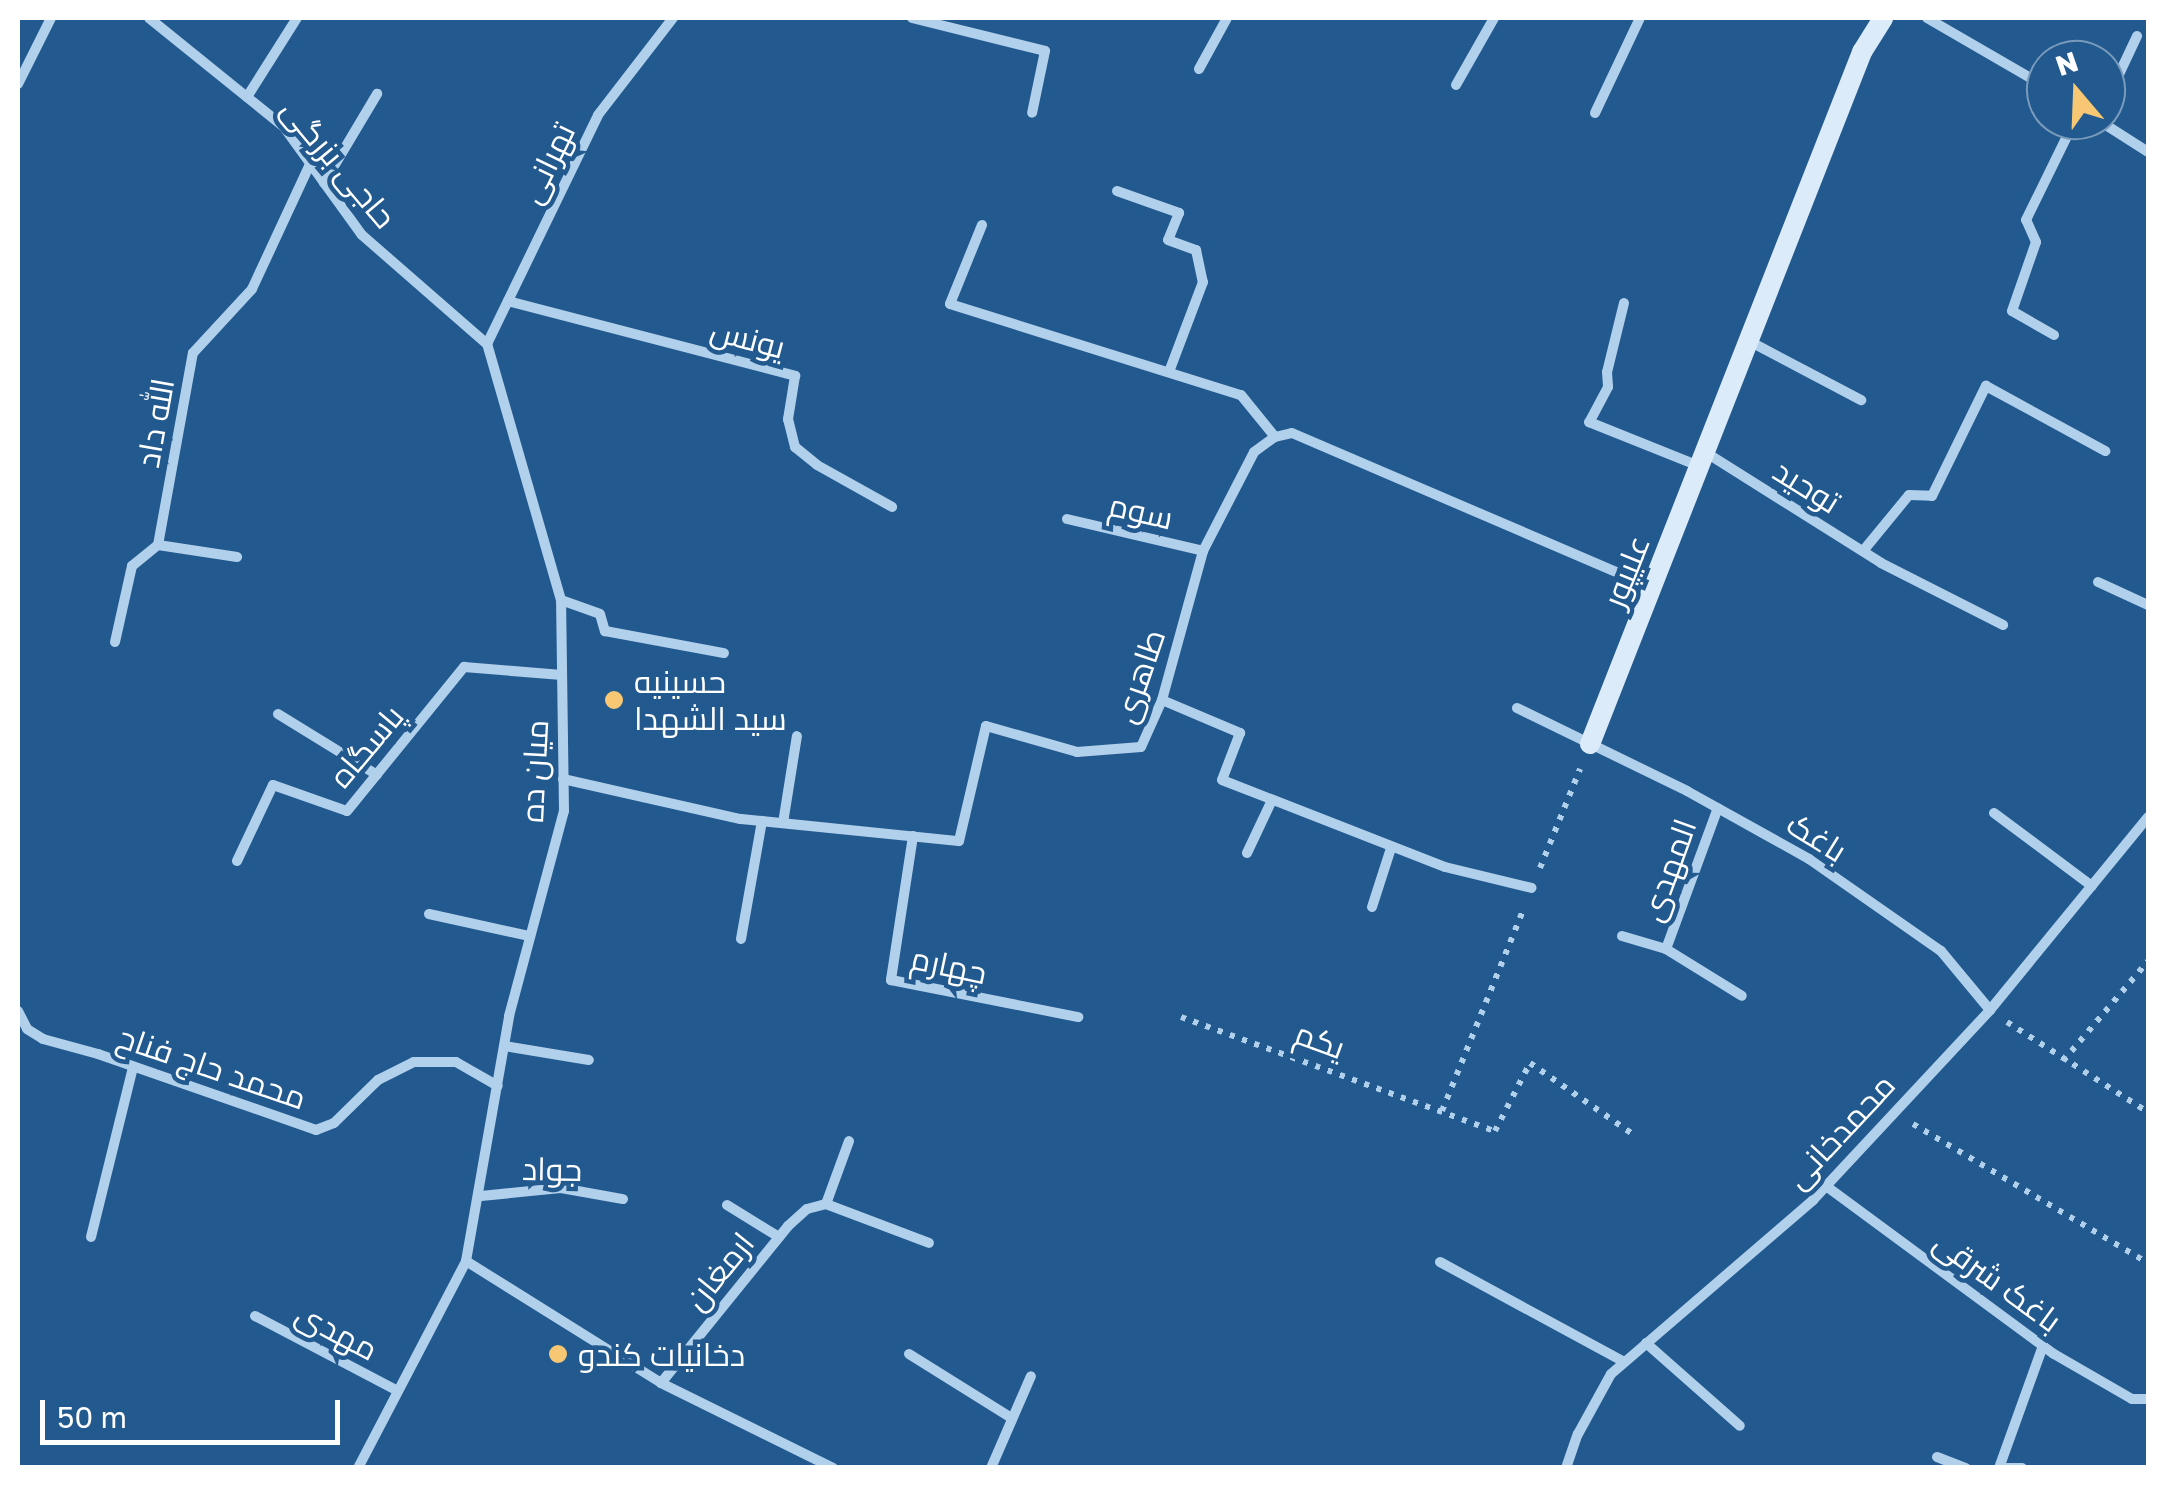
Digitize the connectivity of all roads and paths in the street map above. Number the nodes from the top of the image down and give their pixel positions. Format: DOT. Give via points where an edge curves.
graph roads {
  1 [pos="51,18"];
  2 [pos="149,18"];
  3 [pos="298,18"];
  4 [pos="673,18"];
  5 [pos="912,18"];
  6 [pos="1227,18"];
  7 [pos="1494,18"];
  8 [pos="1640,18"];
  9 [pos="1883,18"];
  10 [pos="1927,18"];
  11 [pos="2137,36"];
  12 [pos="2126,59"];
  13 [pos="1199,70"];
  14 [pos="2026,75"];
  15 [pos="18,84"];
  16 [pos="1456,85"];
  17 [pos="377,94"];
  18 [pos="247,97"];
  19 [pos="1032,113"];
  20 [pos="1594,113"];
  21 [pos="2126,138"];
  22 [pos="2066,140"];
  23 [pos="2148,152"];
  24 [pos="310,164"];
  25 [pos="324,183"];
  26 [pos="1117,191"];
  27 [pos="982,225"];
  28 [pos="508,301"];
  29 [pos="1624,302"];
  30 [pos="2054,335"];
  31 [pos="1748,342"];
  32 [pos="487,344"];
  33 [pos="1168,372"];
  34 [pos="1861,400"];
  35 [pos="1276,437"];
  36 [pos="2105,451"];
  37 [pos="1703,459"];
  38 [pos="892,508"];
  39 [pos="1068,519"];
  40 [pos="158,546"];
  41 [pos="1203,551"];
  42 [pos="1863,551"];
  43 [pos="236,557"];
  44 [pos="2098,582"];
  45 [pos="1652,588"];
  46 [pos="561,600"];
  47 [pos="2148,605"];
  48 [pos="2003,626"];
  49 [pos="115,642"];
  50 [pos="724,653"];
  51 [pos="562,675"];
  52 [pos="1162,700"];
  53 [pos="1517,708"];
  54 [pos="278,714"];
  55 [pos="797,736"];
  56 [pos="1590,744"];
  57 [pos="377,775"];
  58 [pos="563,779"];
  59 [pos="1272,800"];
  60 [pos="1718,808"];
  61 [pos="1994,814"];
  62 [pos="2148,817"];
  63 [pos="762,822"];
  64 [pos="783,824"];
  65 [pos="913,836"];
  66 [pos="1390,848"];
  67 [pos="1247,852"];
  68 [pos="237,861"];
  69 [pos="2092,886"];
  70 [pos="1532,888"];
  71 [pos="1372,907"];
  72 [pos="429,914"];
  73 [pos="529,936"];
  74 [pos="1622,936"];
  75 [pos="742,939"];
  76 [pos="1666,949"];
  77 [pos="2148,961"];
  78 [pos="1742,996"];
  79 [pos="18,1010"];
  80 [pos="1990,1010"];
  81 [pos="1078,1016"];
  82 [pos="1182,1017"];
  83 [pos="504,1046"];
  84 [pos="588,1060"];
  85 [pos="2063,1060"];
  86 [pos="133,1067"];
  87 [pos="498,1086"];
  88 [pos="1442,1111"];
  89 [pos="1892,1111"];
  90 [pos="2148,1112"];
  91 [pos="1631,1133"];
  92 [pos="849,1142"];
  93 [pos="1826,1186"];
  94 [pos="481,1196"];
  95 [pos="623,1200"];
  96 [pos="826,1204"];
  97 [pos="727,1205"];
  98 [pos="92,1237"];
  99 [pos="779,1237"];
  100 [pos="929,1243"];
  101 [pos="466,1261"];
  102 [pos="1440,1262"];
  103 [pos="2148,1263"];
  104 [pos="255,1316"];
  105 [pos="1646,1343"];
  106 [pos="2043,1346"];
  107 [pos="909,1354"];
  108 [pos="1624,1362"];
  109 [pos="1031,1376"];
  110 [pos="660,1382"];
  111 [pos="396,1390"];
  112 [pos="2148,1400"];
  113 [pos="1010,1416"];
  114 [pos="1740,1426"];
  115 [pos="1937,1457"];
  116 [pos="358,1468"];
  117 [pos="833,1468"];
  118 [pos="991,1468"];
  119 [pos="1566,1468"];
  120 [pos="1966,1468"];
  121 [pos="2003,1468"];
  122 [pos="2022,1468"];
  1 -- 15 [label="street"];
  2 -- 18 [label="street, حاجی بزرگی"];
  3 -- 18 [label="street"];
  4 -- 28 [label="street, تهرانی" via="598,115"];
  5 -- 19 [label="street" via="1046,51"];
  6 -- 13 [label="street"];
  7 -- 16 [label="street"];
  8 -- 20 [label="street"];
  9 -- 31 [label="street, علیپور" via="1862,52"];
  10 -- 14 [label="street"];
  11 -- 12 [label="street"];
  17 -- 25 [label="street"];
  18 -- 24 [label="street, حاجی بزرگی" via="284,127"];
  21 -- 23 [label="street"];
  22 -- 30 [label="street" via="2026,220 2036,242 2012,310"];
  24 -- 25 [label="street, حاجی بزرگی"];
  24 -- 40 [label="street, الله داد" via="252,289 193,353"];
  25 -- 32 [label="street, حاجی بزرگی" via="362,235"];
  26 -- 33 [label="street" via="1179,213 1168,240 1196,250 1203,282"];
  27 -- 33 [label="street" via="950,304"];
  28 -- 32 [label="street, تهرانی"];
  28 -- 38 [label="street, یونس" via="794,376 788,419 795,447"];
  29 -- 37 [label="street, توحید" via="1608,387 1589,422"];
  31 -- 34 [label="street"];
  31 -- 37 [label="street, علیپور"];
  32 -- 46 [label="street, میان ده"];
  33 -- 35 [label="street" via="1242,395"];
  35 -- 41 [label="street, طاهری" via="1254,452"];
  35 -- 45 [label="street" via="1292,433"];
  36 -- 42 [label="street" via="1986,386 1932,496 1909,495"];
  37 -- 42 [label="street, توحید"];
  37 -- 45 [label="street, علیپور"];
  39 -- 41 [label="street, سوم"];
  40 -- 43 [label="street"];
  40 -- 49 [label="street" via="132,566"];
  41 -- 52 [label="street, طاهری"];
  42 -- 48 [label="street, توحید"];
  44 -- 47 [label="street"];
  45 -- 56 [label="street, علیپور"];
  46 -- 50 [label="street" via="600,614 605,631"];
  46 -- 51 [label="street, میان ده"];
  51 -- 57 [label="street, پاسگاه" via="464,667"];
  51 -- 58 [label="street, میان ده"];
  52 -- 59 [label="street" via="1240,733 1222,780"];
  52 -- 65 [label="street, طاهری" via="1141,746 1077,752 986,726 959,841"];
  53 -- 56 [label="street, باغک"];
  54 -- 57 [label="street"];
  55 -- 64 [label="street"];
  56 -- 60 [label="street, باغک"];
  56 -- 70 [label="path"];
  57 -- 68 [label="street, پاسگاه" via="347,812 273,784"];
  58 -- 63 [label="street, طاهری"];
  58 -- 73 [label="street, میان ده" via="564,811"];
  59 -- 66 [label="street"];
  59 -- 67 [label="street"];
  60 -- 76 [label="street, المهدی"];
  60 -- 80 [label="street, باغک" via="1810,859 1941,951"];
  61 -- 69 [label="street"];
  62 -- 69 [label="street, محمدخانی"];
  63 -- 64 [label="street, طاهری"];
  63 -- 75 [label="street"];
  64 -- 65 [label="street, طاهری"];
  65 -- 81 [label="street, چهارم" via="891,980"];
  66 -- 70 [label="street"];
  66 -- 71 [label="street"];
  69 -- 80 [label="street, محمدخانی"];
  70 -- 88 [label="path"];
  72 -- 73 [label="street"];
  73 -- 83 [label="street, میان ده"];
  74 -- 76 [label="street"];
  76 -- 78 [label="street"];
  77 -- 85 [label="path"];
  79 -- 86 [label="street, محمد حاج فناح" via="26,1029 43,1040"];
  80 -- 85 [label="path"];
  80 -- 89 [label="street, محمدخانی"];
  82 -- 88 [label="path, یکم"];
  83 -- 84 [label="street"];
  83 -- 87 [label="street, میان ده"];
  85 -- 90 [label="path"];
  86 -- 87 [label="street, محمد حاج فناح" via="316,1130 334,1123 378,1080 414,1062 456,1062"];
  86 -- 98 [label="street"];
  87 -- 94 [label="street, میان ده"];
  88 -- 91 [label="path, یکم" via="1495,1131 1530,1063"];
  89 -- 93 [label="street, محمدخانی"];
  89 -- 103 [label="path"];
  92 -- 96 [label="street"];
  93 -- 105 [label="street, محمدخانی"];
  93 -- 106 [label="street, باغک شرقی"];
  94 -- 95 [label="street, جواد" via="561,1188"];
  94 -- 101 [label="street, میان ده"];
  96 -- 99 [label="street, ارمغان" via="807,1209"];
  96 -- 100 [label="street"];
  97 -- 99 [label="street"];
  99 -- 110 [label="street, ارمغان"];
  101 -- 110 [label="street"];
  101 -- 111 [label="street, میان ده"];
  102 -- 108 [label="street"];
  104 -- 111 [label="street, مهدی"];
  105 -- 108 [label="street, محمدخانی"];
  105 -- 114 [label="street"];
  106 -- 112 [label="street, باغک شرقی" via="2132,1398"];
  106 -- 121 [label="street"];
  107 -- 113 [label="street"];
  108 -- 119 [label="street, محمدخانی" via="1586,1419"];
  109 -- 113 [label="street"];
  110 -- 117 [label="street"];
  111 -- 116 [label="street, میان ده"];
  113 -- 118 [label="street"];
  115 -- 120 [label="street"];
  121 -- 122 [label="street"];
}
